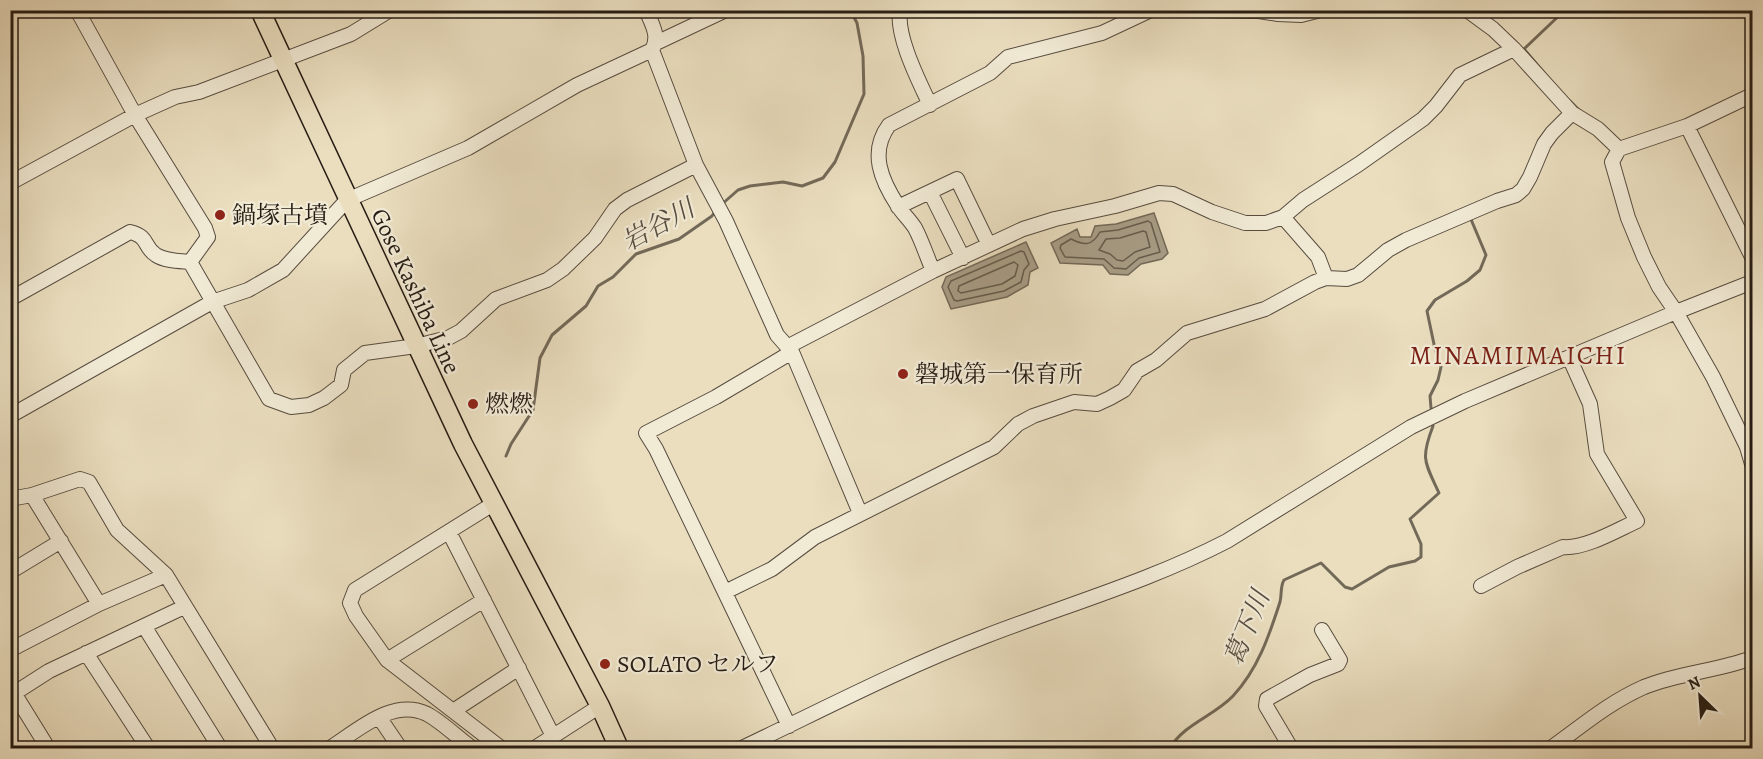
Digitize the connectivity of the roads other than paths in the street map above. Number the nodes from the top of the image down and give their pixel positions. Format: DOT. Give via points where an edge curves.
graph roads {
  1 [pos="77,10"];
  2 [pos="260,10"];
  3 [pos="390,10"];
  4 [pos="646,10"];
  5 [pos="726,10"];
  6 [pos="900,10"];
  7 [pos="1151,10"];
  8 [pos="1205,10"];
  9 [pos="1321,10"];
  10 [pos="1467,10"];
  11 [pos="654,46"];
  12 [pos="1514,49"];
  13 [pos="283,59"];
  14 [pos="1752,95"];
  15 [pos="930,105"];
  16 [pos="1572,113"];
  17 [pos="135,115"];
  18 [pos="1688,126"];
  19 [pos="1619,149"];
  20 [pos="696,165"];
  21 [pos="10,183"];
  22 [pos="930,192"];
  23 [pos="347,200"];
  24 [pos="898,207"];
  25 [pos="1283,217"];
  26 [pos="989,245"];
  27 [pos="1752,254"];
  28 [pos="963,258"];
  29 [pos="190,262"];
  30 [pos="933,271"];
  31 [pos="1326,278"];
  32 [pos="1752,282"];
  33 [pos="10,299"];
  34 [pos="212,302"];
  35 [pos="1676,312"];
  36 [pos="416,346"];
  37 [pos="790,349"];
  38 [pos="1569,357"];
  39 [pos="10,416"];
  40 [pos="1752,464"];
  41 [pos="32,495"];
  42 [pos="11,497"];
  43 [pos="493,504"];
  44 [pos="860,513"];
  45 [pos="449,532"];
  46 [pos="60,541"];
  47 [pos="10,572"];
  48 [pos="166,575"];
  49 [pos="1481,586"];
  50 [pos="725,592"];
  51 [pos="484,600"];
  52 [pos="99,604"];
  53 [pos="184,607"];
  54 [pos="144,626"];
  55 [pos="1322,630"];
  56 [pos="10,650"];
  57 [pos="86,653"];
  58 [pos="1752,658"];
  59 [pos="387,660"];
  60 [pos="519,668"];
  61 [pos="12,694"];
  62 [pos="600,706"];
  63 [pos="453,711"];
  64 [pos="379,717"];
  65 [pos="789,726"];
  66 [pos="554,736"];
  67 [pos="48,748"];
  68 [pos="148,748"];
  69 [pos="220,748"];
  70 [pos="272,748"];
  71 [pos="330,748"];
  72 [pos="400,748"];
  73 [pos="472,748"];
  74 [pos="501,748"];
  75 [pos="535,748"];
  76 [pos="619,748"];
  77 [pos="742,748"];
  78 [pos="1292,748"];
  79 [pos="1551,748"];
  1 -- 17 [label="street"];
  2 -- 13 [label="main road, Gose Kashiba Line"];
  3 -- 13 [label="street" via="351,34"];
  4 -- 11 [label="street" via="656,34"];
  5 -- 11 [label="street"];
  6 -- 15 [label="street" via="911,64"];
  7 -- 15 [label="street" via="1102,33 1008,57 990,73"];
  8 -- 9 [label="street" via="1301,15"];
  10 -- 12 [label="street"];
  11 -- 20 [label="street"];
  11 -- 23 [label="street" via="468,148"];
  12 -- 16 [label="street"];
  12 -- 25 [label="street" via="1460,75 1423,119"];
  13 -- 17 [label="street"];
  13 -- 23 [label="main road, Gose Kashiba Line"];
  14 -- 18 [label="street"];
  15 -- 24 [label="street" via="889,124 881,135 879,166"];
  16 -- 19 [label="street" via="1598,129"];
  16 -- 31 [label="street" via="1544,144 1530,177 1516,195 1406,240 1358,275"];
  17 -- 21 [label="street"];
  17 -- 29 [label="street" via="205,228 208,237"];
  18 -- 19 [label="street"];
  18 -- 27 [label="street"];
  19 -- 35 [label="street" via="1612,162 1628,218 1659,287"];
  20 -- 36 [label="street" via="615,209 595,238 547,280 496,299 448,338"];
  20 -- 37 [label="street" via="777,335"];
  22 -- 24 [label="street"];
  22 -- 26 [label="street" via="957,179"];
  22 -- 28 [label="street"];
  23 -- 34 [label="street" via="283,270 248,290"];
  23 -- 36 [label="main road, Gose Kashiba Line"];
  24 -- 30 [label="street" via="915,228"];
  25 -- 26 [label="street" via="1266,223 1245,223 1159,192 1055,219"];
  25 -- 31 [label="street" via="1318,257"];
  26 -- 28 [label="street"];
  28 -- 30 [label="street"];
  29 -- 33 [label="street" via="154,254 140,235 130,232"];
  29 -- 34 [label="street"];
  30 -- 37 [label="street"];
  31 -- 44 [label="street" via="1265,309 1186,333 1137,371 1124,390 1110,398 1097,404 1074,402 1033,416 993,447"];
  32 -- 35 [label="street"];
  34 -- 36 [label="street" via="269,399 291,407 324,398 341,385 344,370 365,353"];
  34 -- 39 [label="street"];
  35 -- 38 [label="street"];
  35 -- 40 [label="street" via="1729,408"];
  36 -- 43 [label="main road, Gose Kashiba Line"];
  37 -- 44 [label="street"];
  37 -- 50 [label="street" via="716,397 646,433"];
  38 -- 49 [label="street" via="1590,404 1597,454 1637,521 1571,548 1563,547"];
  38 -- 65 [label="street" via="1411,427 1201,555 937,655"];
  41 -- 42 [label="street"];
  41 -- 46 [label="street"];
  41 -- 48 [label="street" via="80,479 89,482 117,530"];
  43 -- 45 [label="street"];
  43 -- 62 [label="main road, Gose Kashiba Line"];
  44 -- 50 [label="street" via="815,537 772,569"];
  45 -- 51 [label="street"];
  45 -- 59 [label="street" via="355,590 350,603"];
  46 -- 47 [label="street"];
  46 -- 52 [label="street"];
  48 -- 52 [label="street"];
  48 -- 53 [label="street"];
  50 -- 65 [label="street"];
  51 -- 59 [label="street"];
  51 -- 60 [label="street"];
  52 -- 56 [label="street"];
  53 -- 54 [label="street"];
  53 -- 70 [label="street"];
  54 -- 57 [label="street"];
  54 -- 69 [label="street"];
  55 -- 78 [label="street" via="1338,654 1338,664 1267,699 1266,706"];
  57 -- 61 [label="street"];
  57 -- 68 [label="street"];
  58 -- 79 [label="street" via="1646,687 1608,705"];
  59 -- 63 [label="street"];
  60 -- 63 [label="street"];
  60 -- 66 [label="street"];
  61 -- 67 [label="street"];
  62 -- 66 [label="street"];
  62 -- 76 [label="main road, Gose Kashiba Line"];
  63 -- 74 [label="street"];
  64 -- 71 [label="street"];
  64 -- 72 [label="street"];
  64 -- 73 [label="street" via="408,710 426,714"];
  65 -- 77 [label="street"];
  66 -- 75 [label="street"];
}
